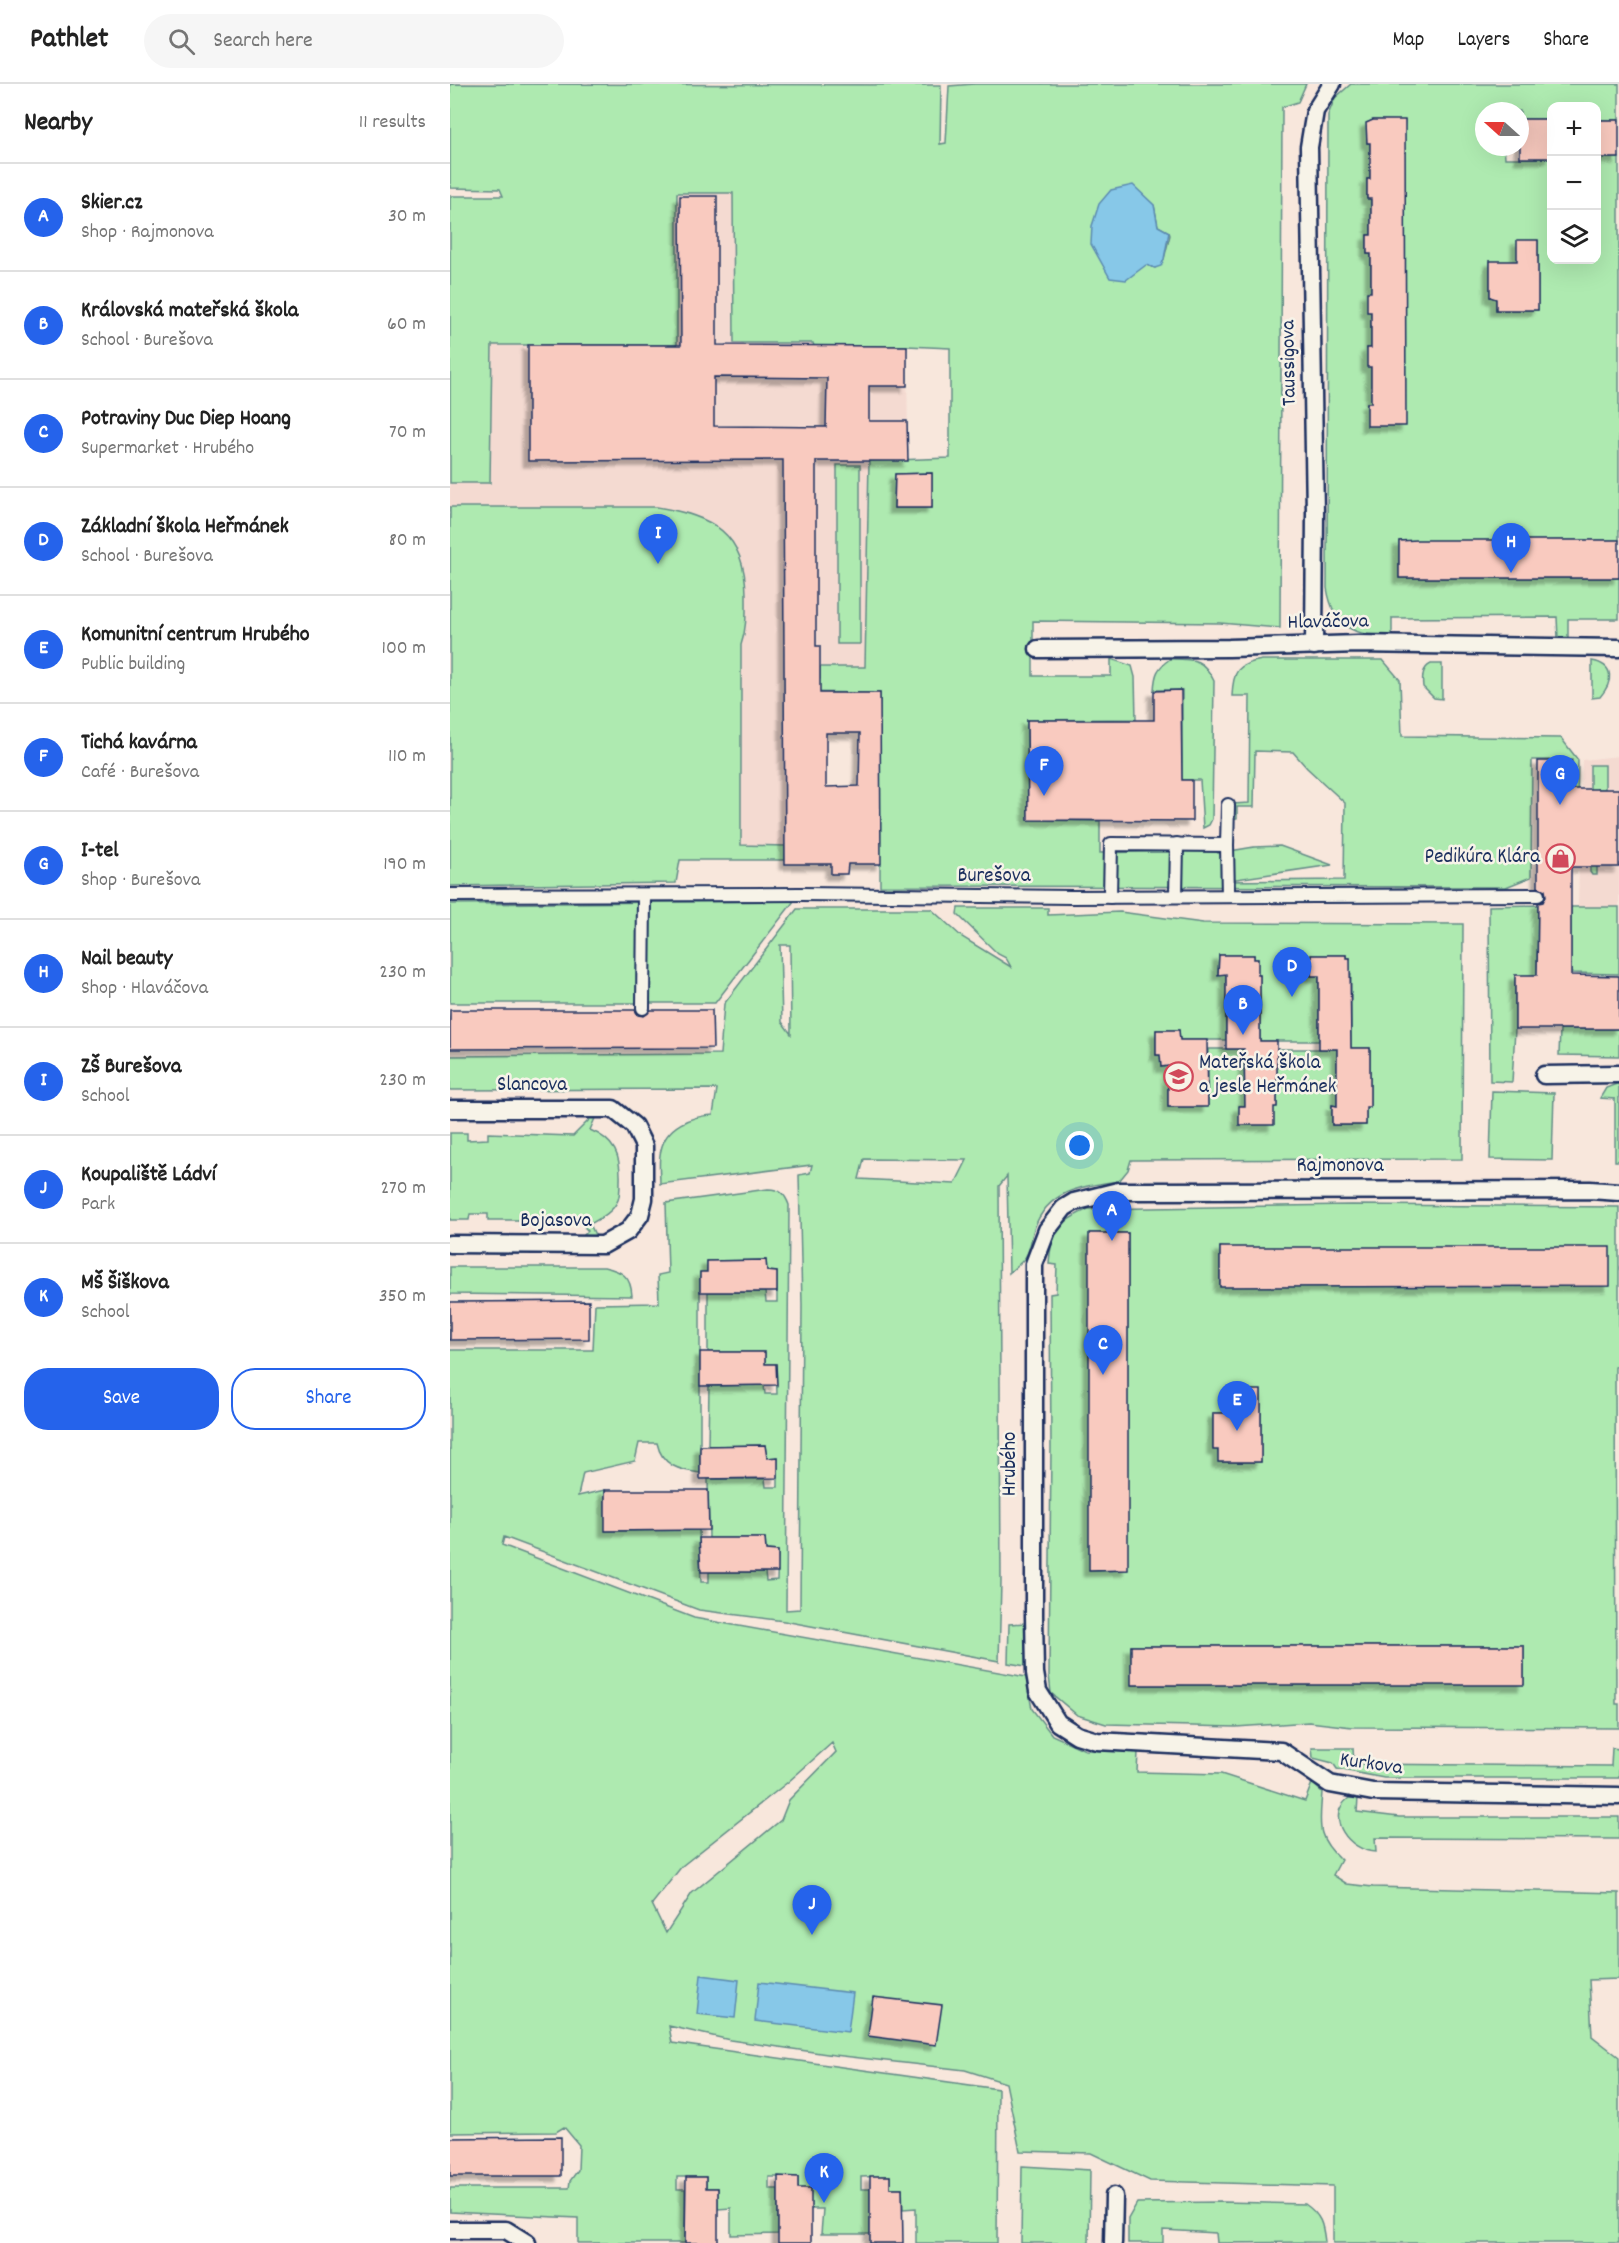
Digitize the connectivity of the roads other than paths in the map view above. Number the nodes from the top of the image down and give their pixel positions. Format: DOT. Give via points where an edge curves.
graph roads {
  1 [pos="1332,84"];
  2 [pos="1314,646"];
  3 [pos="1619,648"];
  4 [pos="1038,649"];
  5 [pos="1227,805"];
  6 [pos="1177,844"];
  7 [pos="1227,844"];
  8 [pos="644,895"];
  9 [pos="1538,895"];
  10 [pos="450,896"];
  11 [pos="1176,896"];
  12 [pos="1228,896"];
  13 [pos="1110,897"];
  14 [pos="643,1008"];
  15 [pos="1619,1074"];
  16 [pos="1544,1075"];
  17 [pos="450,1109"];
  18 [pos="613,1109"];
  19 [pos="1619,1192"];
  20 [pos="1064,1208"];
  21 [pos="450,1244"];
  22 [pos="1059,1723"];
  23 [pos="1619,1796"];
  24 [pos="1114,2196"];
  25 [pos="450,2230"];
  26 [pos="527,2243"];
  27 [pos="1113,2243"];
  1 -- 2 [label="street, Taussigova" via="1315,111 1309,147"];
  2 -- 3 [label="street, Hlaváčova"];
  2 -- 4 [label="street, Hlaváčova"];
  5 -- 7 [label="street"];
  6 -- 7 [label="street"];
  6 -- 11 [label="street"];
  6 -- 13 [label="street" via="1111,844"];
  7 -- 12 [label="street"];
  8 -- 10 [label="street, Burešova"];
  8 -- 13 [label="street, Burešova"];
  8 -- 14 [label="street"];
  9 -- 12 [label="street, Burešova"];
  11 -- 12 [label="street, Burešova"];
  11 -- 13 [label="street, Burešova"];
  15 -- 16 [label="street"];
  17 -- 18 [label="street, Slancova"];
  18 -- 21 [label="street, Bojasova" via="634,1126 644,1146 644,1199 640,1215 628,1231 603,1245"];
  19 -- 20 [label="street, Rajmonova" via="1128,1191 1074,1202"];
  20 -- 22 [label="street, Hrubého" via="1047,1230 1034,1264 1035,1673 1038,1691"];
  22 -- 23 [label="street, Kurkova" via="1077,1735 1097,1741 1281,1751 1330,1784 1373,1792"];
  24 -- 27 [label="street"];
  25 -- 26 [label="street" via="506,2230"];
}
